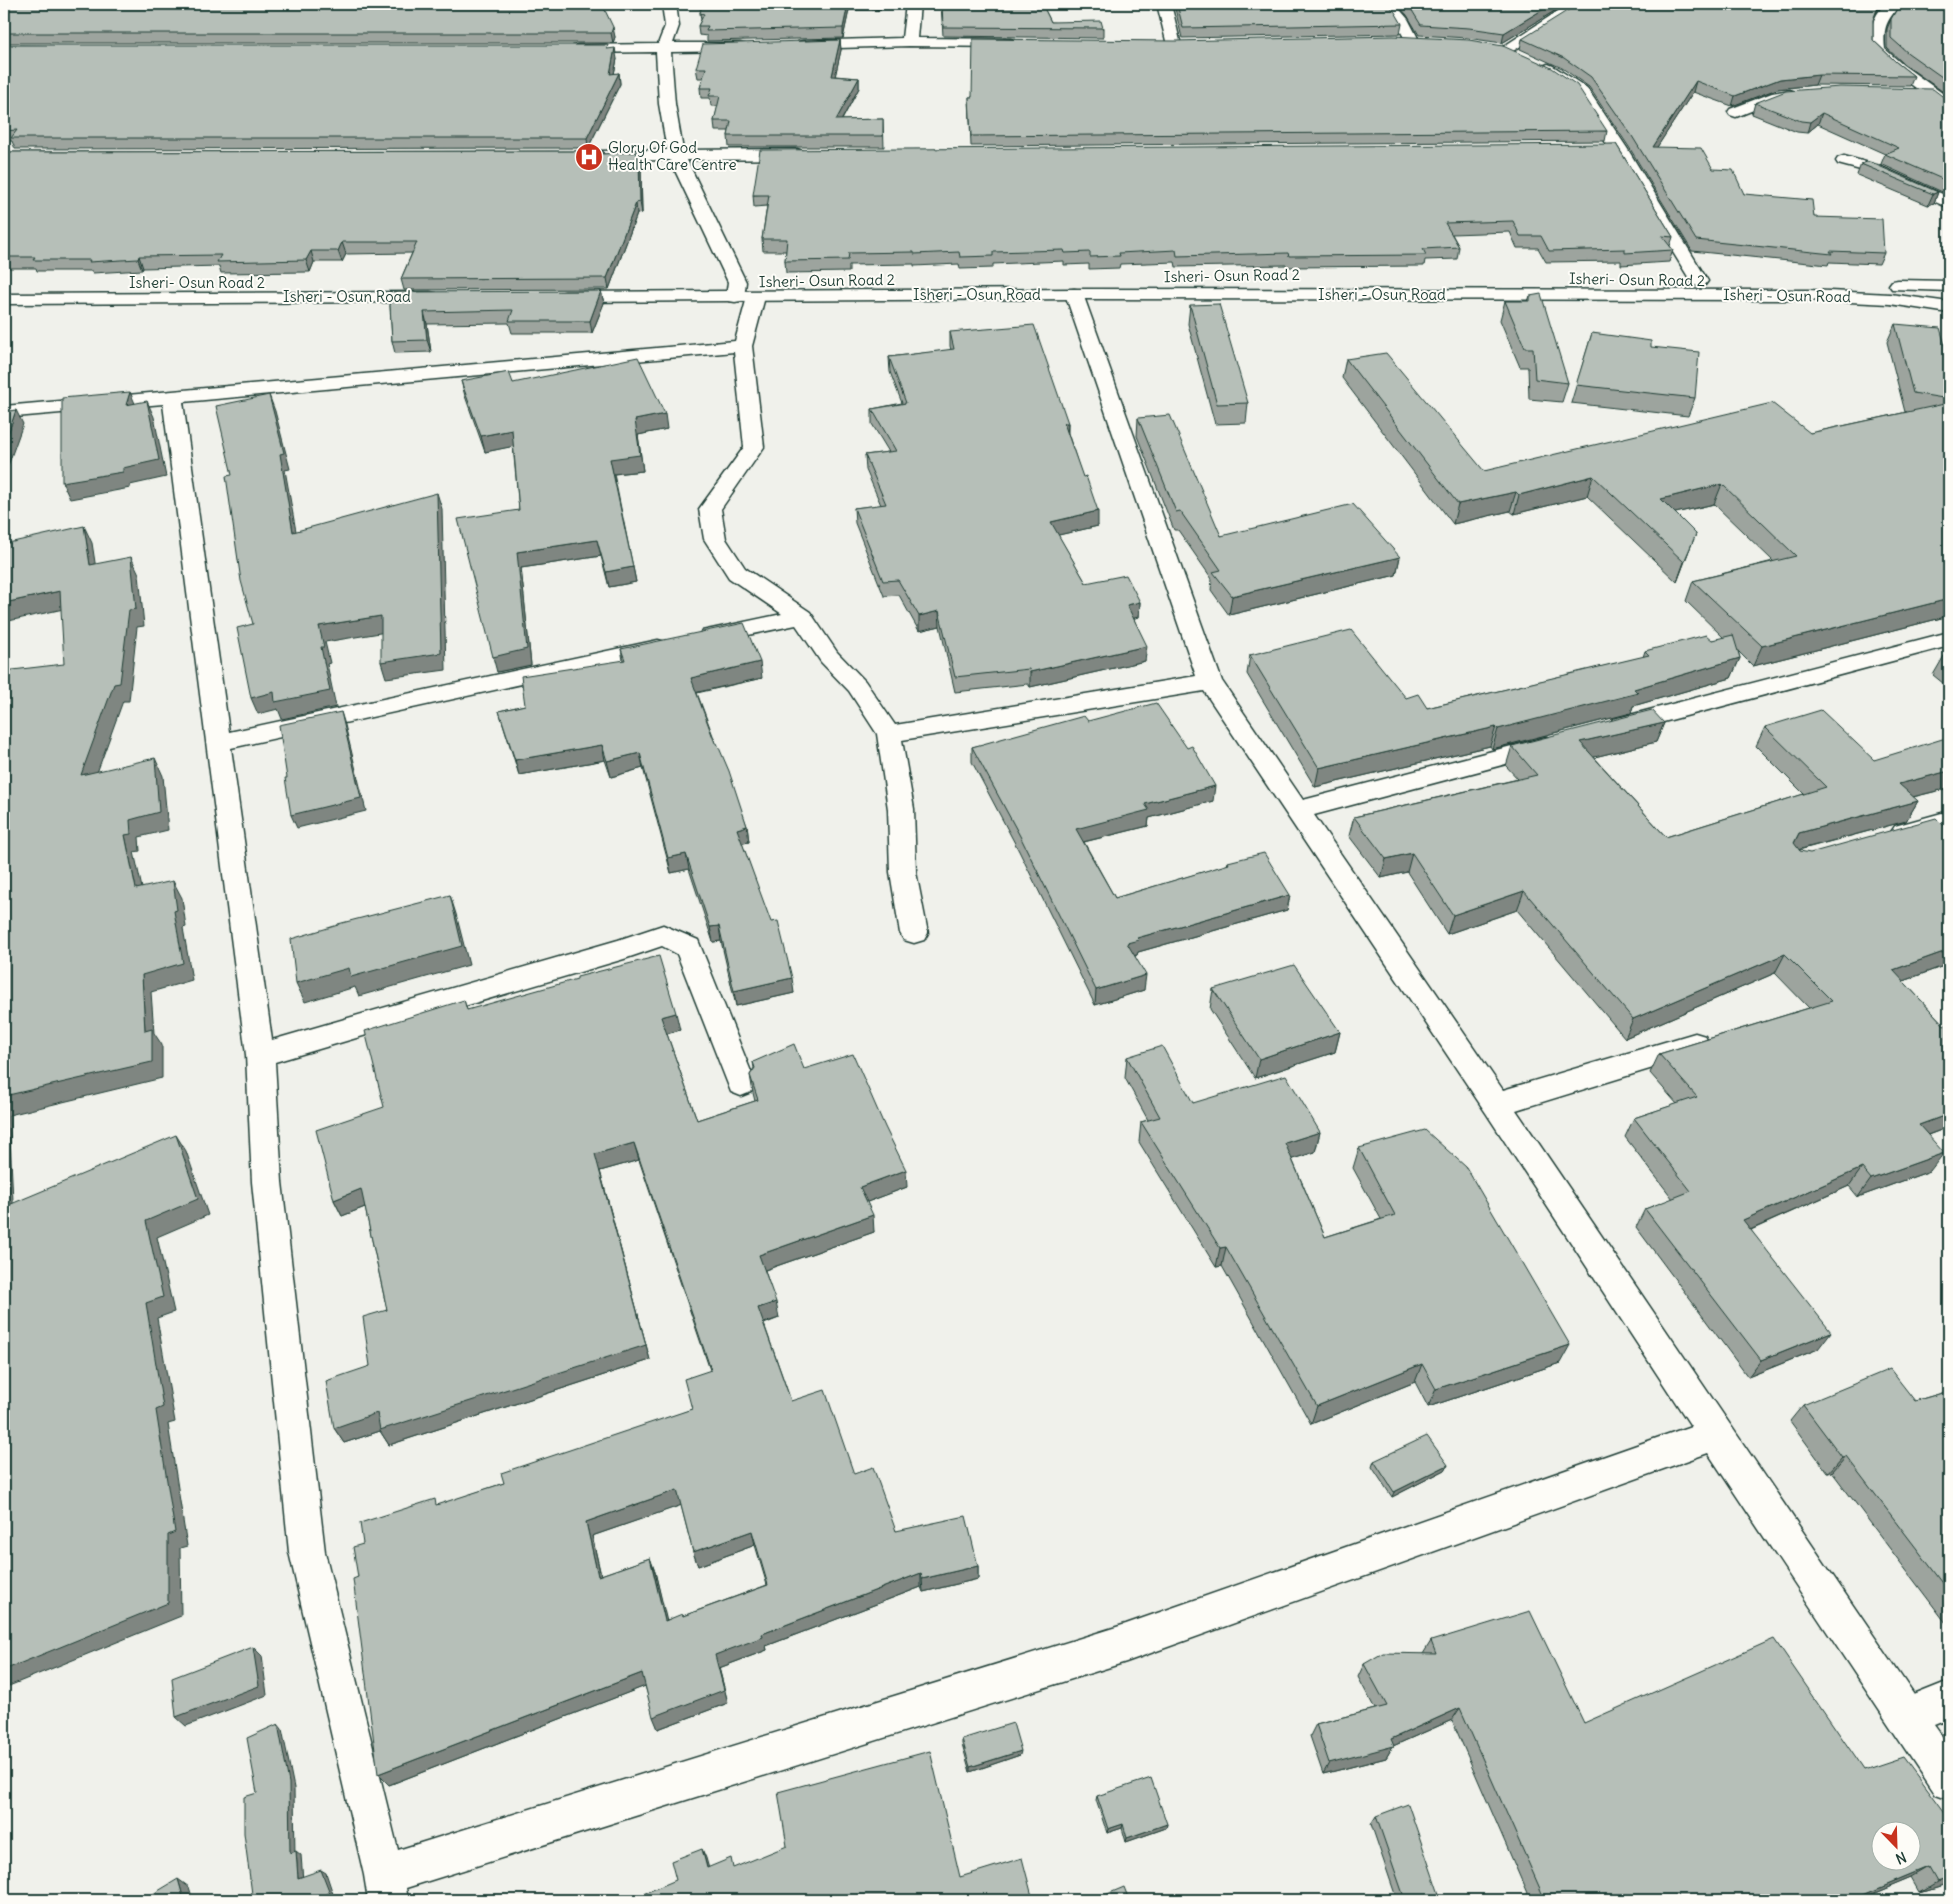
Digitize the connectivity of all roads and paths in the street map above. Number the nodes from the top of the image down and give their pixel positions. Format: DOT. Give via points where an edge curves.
graph roads {
  1 [pos="670,4"];
  2 [pos="913,4"];
  3 [pos="1164,4"];
  4 [pos="1387,4"];
  5 [pos="1578,4"];
  6 [pos="1893,4"];
  7 [pos="1430,41"];
  8 [pos="909,42"];
  9 [pos="1027,43"];
  10 [pos="1154,44"];
  11 [pos="791,45"];
  12 [pos="752,46"];
  13 [pos="1486,47"];
  14 [pos="563,49"];
  15 [pos="663,49"];
  16 [pos="1505,50"];
  17 [pos="1904,92"];
  18 [pos="1932,92"];
  19 [pos="1805,93"];
  20 [pos="1949,105"];
  21 [pos="1736,112"];
  22 [pos="1600,148"];
  23 [pos="1619,148"];
  24 [pos="814,154"];
  25 [pos="587,156"];
  26 [pos="676,156"];
  27 [pos="1844,161"];
  28 [pos="1949,202"];
  29 [pos="1165,277"];
  30 [pos="1412,277"];
  31 [pos="557,281"];
  32 [pos="1698,281"];
  33 [pos="4,284"];
  34 [pos="1949,286"];
  35 [pos="442,289"];
  36 [pos="736,289"];
  37 [pos="1074,294"];
  38 [pos="546,297"];
  39 [pos="756,297"];
  40 [pos="4,299"];
  41 [pos="1890,299"];
  42 [pos="1949,308"];
  43 [pos="1949,325"];
  44 [pos="743,346"];
  45 [pos="172,397"];
  46 [pos="5,414"];
  47 [pos="802,617"];
  48 [pos="1949,639"];
  49 [pos="1210,682"];
  50 [pos="1604,730"];
  51 [pos="889,734"];
  52 [pos="1565,740"];
  53 [pos="219,742"];
  54 [pos="1296,811"];
  55 [pos="1949,820"];
  56 [pos="1884,838"];
  57 [pos="914,933"];
  58 [pos="1716,1038"];
  59 [pos="260,1055"];
  60 [pos="741,1084"];
  61 [pos="1496,1104"];
  62 [pos="1715,1434"];
  63 [pos="1949,1700"];
  64 [pos="1906,1717"];
  65 [pos="1949,1780"];
  66 [pos="386,1887"];
  1 -- 15 [label="street" via="672,26"];
  2 -- 8 [label="street"];
  3 -- 10 [label="street" via="1179,44"];
  4 -- 7 [label="street" via="1401,19 1405,40"];
  5 -- 16 [label="street"];
  6 -- 18 [label="street" via="1885,10 1876,33 1878,50"];
  8 -- 9 [label="street"];
  8 -- 11 [label="street"];
  12 -- 15 [label="street"];
  13 -- 16 [label="street"];
  14 -- 15 [label="street"];
  15 -- 26 [label="street" via="667,104"];
  16 -- 23 [label="street" via="1556,73 1582,91"];
  17 -- 18 [label="street"];
  18 -- 20 [label="street"];
  19 -- 21 [label="street" via="1777,96"];
  22 -- 23 [label="street"];
  23 -- 32 [label="street"];
  24 -- 26 [label="street"];
  25 -- 26 [label="street"];
  26 -- 36 [label="street"];
  27 -- 28 [label="street" via="1874,169"];
  29 -- 36 [label="street, Isheri- Osun Road 2"];
  30 -- 32 [label="street, Isheri- Osun Road 2"];
  31 -- 36 [label="street, Isheri- Osun Road 2"];
  32 -- 34 [label="street, Isheri- Osun Road 2" via="1831,281"];
  33 -- 35 [label="street, Isheri- Osun Road 2"];
  35 -- 40 [label="street, Isheri - Osun Road"];
  36 -- 38 [label="street, Isheri - Osun Road"];
  36 -- 39 [label="street, Isheri - Osun Road"];
  37 -- 39 [label="street, Isheri - Osun Road"];
  37 -- 41 [label="street, Isheri - Osun Road" via="1809,295"];
  37 -- 49 [label="street"];
  39 -- 44 [label="street"];
  41 -- 42 [label="street, Isheri - Osun Road"];
  41 -- 43 [label="street"];
  44 -- 45 [label="street"];
  44 -- 47 [label="street" via="754,448 710,509 714,539 737,573"];
  45 -- 46 [label="street"];
  45 -- 53 [label="street"];
  47 -- 51 [label="street" via="829,657 857,686"];
  47 -- 53 [label="street"];
  48 -- 50 [label="street"];
  49 -- 51 [label="street"];
  49 -- 54 [label="street"];
  51 -- 57 [label="street" via="901,809 903,872"];
  52 -- 54 [label="street"];
  53 -- 59 [label="street"];
  54 -- 61 [label="street"];
  55 -- 56 [label="street"];
  58 -- 61 [label="street"];
  59 -- 60 [label="street" via="663,935 688,947"];
  59 -- 66 [label="street" via="267,1182 307,1552"];
  61 -- 62 [label="street"];
  62 -- 64 [label="street"];
  62 -- 66 [label="street" via="1126,1643"];
  63 -- 64 [label="street"];
  64 -- 65 [label="street"];
}
